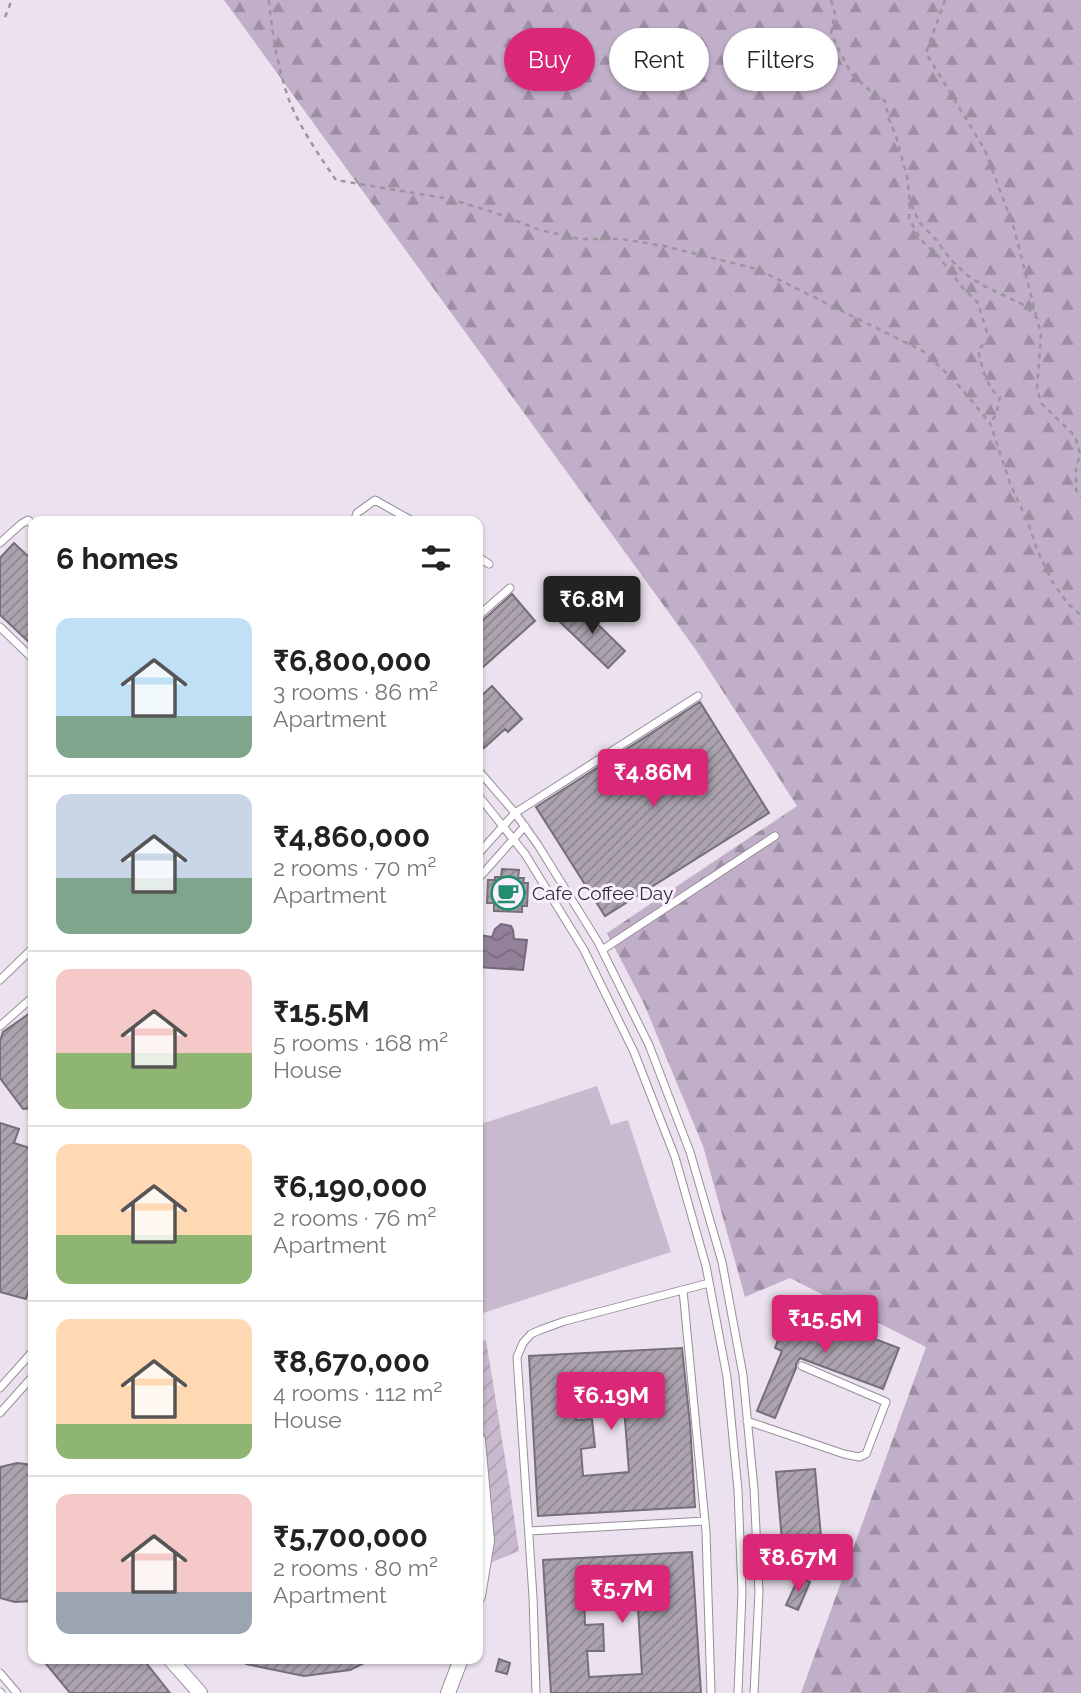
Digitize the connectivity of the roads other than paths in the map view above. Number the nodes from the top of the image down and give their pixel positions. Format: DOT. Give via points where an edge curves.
graph roads {
  1 [pos="356,516"];
  2 [pos="403,516"];
  3 [pos="28,520"];
  4 [pos="0,543"];
  5 [pos="483,560"];
  6 [pos="489,564"];
  7 [pos="510,588"];
  8 [pos="483,612"];
  9 [pos="0,627"];
  10 [pos="28,654"];
  11 [pos="698,696"];
  12 [pos="483,776"];
  13 [pos="483,800"];
  14 [pos="514,813"];
  15 [pos="503,825"];
  16 [pos="525,826"];
  17 [pos="775,836"];
  18 [pos="514,839"];
  19 [pos="483,848"];
  20 [pos="483,873"];
  21 [pos="602,950"];
  22 [pos="28,953"];
  23 [pos="0,979"];
  24 [pos="28,1001"];
  25 [pos="0,1026"];
  26 [pos="709,1283"];
  27 [pos="683,1290"];
  28 [pos="28,1357"];
  29 [pos="802,1366"];
  30 [pos="28,1382"];
  31 [pos="0,1388"];
  32 [pos="0,1413"];
  33 [pos="747,1422"];
  34 [pos="483,1496"];
  35 [pos="705,1521"];
  36 [pos="529,1531"];
  37 [pos="483,1565"];
  38 [pos="174,1664"];
  39 [pos="459,1664"];
  40 [pos="0,1673"];
  41 [pos="17,1693"];
  42 [pos="200,1693"];
  43 [pos="448,1693"];
  44 [pos="537,1693"];
  45 [pos="711,1693"];
  46 [pos="738,1693"];
  47 [pos="754,1693"];
  1 -- 2 [label="lane" via="375,500"];
  3 -- 4 [label="lane"];
  5 -- 6 [label="lane"];
  7 -- 8 [label="lane"];
  9 -- 10 [label="lane"];
  11 -- 14 [label="lane"];
  12 -- 14 [label="lane"];
  13 -- 15 [label="lane"];
  14 -- 15 [label="lane"];
  14 -- 16 [label="lane"];
  15 -- 18 [label="lane"];
  15 -- 19 [label="lane"];
  16 -- 18 [label="lane"];
  16 -- 21 [label="lane"];
  17 -- 21 [label="lane"];
  18 -- 20 [label="lane"];
  18 -- 26 [label="lane" via="584,950 634,1052 675,1157"];
  21 -- 33 [label="lane" via="649,1045 690,1152 722,1262"];
  22 -- 23 [label="lane"];
  24 -- 25 [label="lane"];
  26 -- 27 [label="lane"];
  26 -- 46 [label="lane" via="727,1377 738,1490 742,1592"];
  27 -- 35 [label="lane"];
  27 -- 36 [label="lane" via="553,1325 531,1334 523,1343 517,1357"];
  28 -- 31 [label="lane"];
  29 -- 33 [label="lane" via="886,1402 866,1454 844,1454"];
  30 -- 32 [label="lane"];
  33 -- 47 [label="lane" via="759,1592"];
  34 -- 37 [label="street" via="487,1541"];
  35 -- 36 [label="lane"];
  35 -- 45 [label="lane"];
  36 -- 44 [label="lane"];
  38 -- 42 [label="street"];
  39 -- 43 [label="street"];
  40 -- 41 [label="lane"];
}
